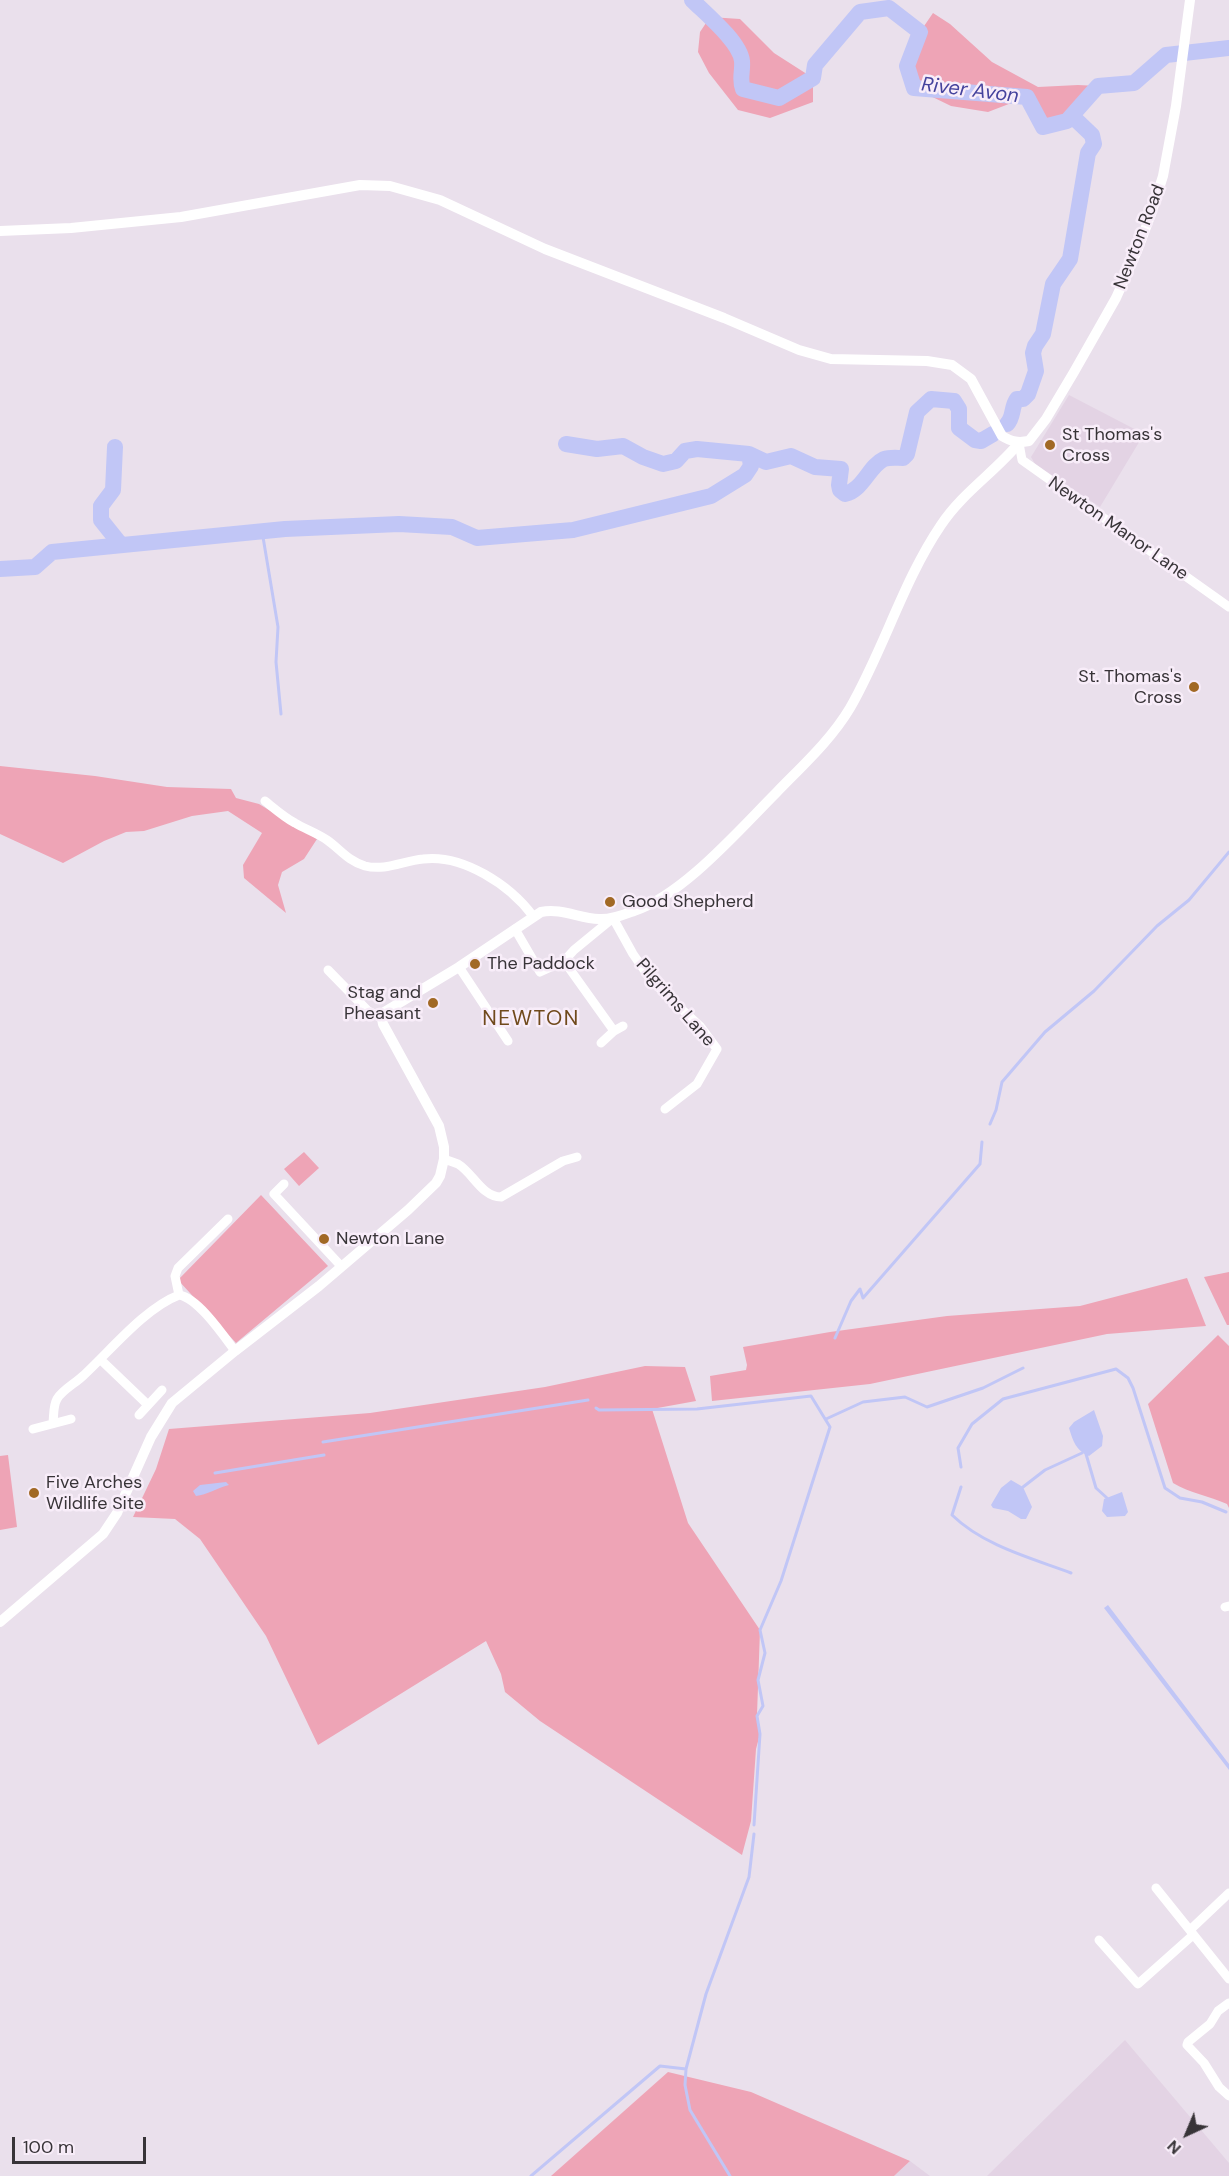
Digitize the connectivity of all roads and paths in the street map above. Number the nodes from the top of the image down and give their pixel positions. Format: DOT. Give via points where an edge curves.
graph roads {
  1 [pos="1190,0"];
  2 [pos="0,231"];
  3 [pos="1019,443"];
  4 [pos="1229,607"];
  5 [pos="265,801"];
  6 [pos="533,916"];
  7 [pos="613,918"];
  8 [pos="515,929"];
  9 [pos="564,961"];
  10 [pos="459,967"];
  11 [pos="328,970"];
  12 [pos="382,1014"];
  13 [pos="623,1026"];
  14 [pos="614,1031"];
  15 [pos="508,1041"];
  16 [pos="601,1043"];
  17 [pos="665,1109"];
  18 [pos="577,1157"];
  19 [pos="444,1159"];
  20 [pos="284,1184"];
  21 [pos="228,1219"];
  22 [pos="341,1266"];
  23 [pos="179,1295"];
  24 [pos="235,1351"];
  25 [pos="101,1360"];
  26 [pos="162,1390"];
  27 [pos="148,1405"];
  28 [pos="139,1415"];
  29 [pos="71,1419"];
  30 [pos="53,1422"];
  31 [pos="33,1428"];
  32 [pos="0,1622"];
  33 [pos="1156,1888"];
  34 [pos="1229,1893"];
  35 [pos="1192,1932"];
  36 [pos="1099,1940"];
  37 [pos="1229,1979"];
  38 [pos="1229,2003"];
  39 [pos="1229,2096"];
  1 -- 3 [label="street, Newton Road" via="1163,176 1137,251 1116,298 1046,419 1029,441"];
  2 -- 3 [label="street" via="181,217 360,185 390,186 440,200 545,249 800,350 831,359 952,365 971,379 1002,436"];
  3 -- 4 [label="street, Newton Manor Lane" via="1022,460"];
  3 -- 7 [label="street, Newton Road" via="942,523 925,550 850,707 833,733 683,882 655,903"];
  5 -- 6 [label="street" via="357,863 376,868 438,859 462,865 510,890"];
  6 -- 7 [label="street" via="552,910"];
  6 -- 8 [label="street"];
  7 -- 9 [label="street"];
  7 -- 17 [label="street, Pilgrims Lane" via="649,976 700,1026 717,1049 697,1084"];
  8 -- 9 [label="street" via="540,972"];
  8 -- 10 [label="street"];
  9 -- 14 [label="street"];
  10 -- 12 [label="street"];
  10 -- 15 [label="street"];
  11 -- 12 [label="street" via="368,1011"];
  12 -- 19 [label="street" via="439,1126"];
  13 -- 14 [label="street"];
  14 -- 16 [label="street"];
  18 -- 19 [label="street" via="562,1161 501,1197 489,1193 458,1164"];
  19 -- 22 [label="street" via="440,1176 429,1192"];
  20 -- 22 [label="street" via="274,1194"];
  21 -- 23 [label="street" via="178,1268 175,1276"];
  22 -- 24 [label="street"];
  23 -- 24 [label="street" via="187,1296 198,1307"];
  23 -- 25 [label="street" via="168,1299"];
  24 -- 32 [label="street" via="172,1403 155,1428 117,1513 103,1534"];
  25 -- 27 [label="street"];
  25 -- 30 [label="street" via="59,1396"];
  26 -- 27 [label="street"];
  27 -- 28 [label="street"];
  29 -- 30 [label="street"];
  30 -- 31 [label="street"];
  33 -- 35 [label="street"];
  34 -- 35 [label="street"];
  35 -- 36 [label="street" via="1138,1984"];
  35 -- 37 [label="street"];
  38 -- 39 [label="street" via="1187,2045"];
}
